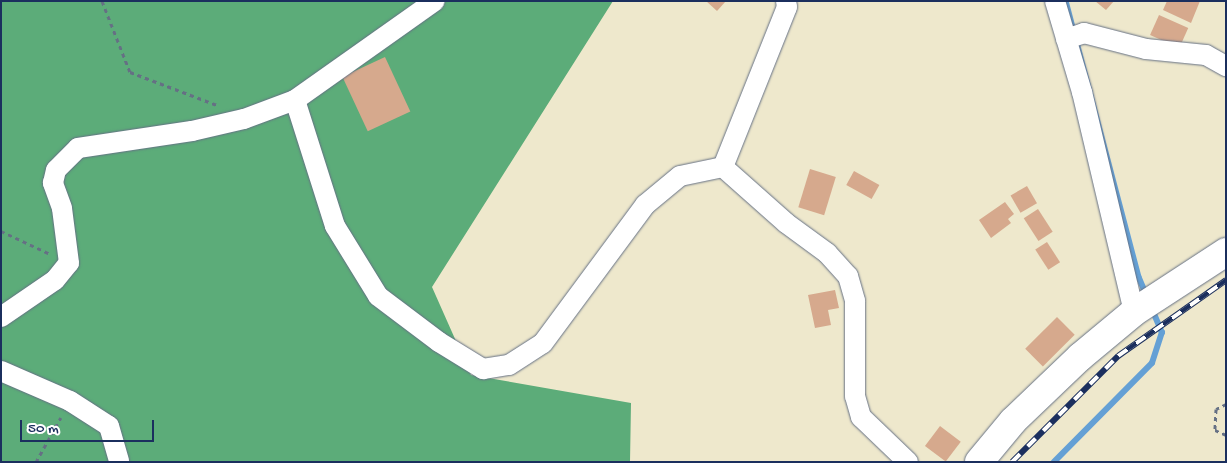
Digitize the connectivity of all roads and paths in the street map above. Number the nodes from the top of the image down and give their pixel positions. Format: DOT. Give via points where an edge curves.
graph roads {
  1 [pos="102,1"];
  2 [pos="435,1"];
  3 [pos="786,1"];
  4 [pos="1055,1"];
  5 [pos="1066,39"];
  6 [pos="1226,66"];
  7 [pos="294,100"];
  8 [pos="244,119"];
  9 [pos="722,167"];
  10 [pos="1,231"];
  11 [pos="1226,252"];
  12 [pos="69,263"];
  13 [pos="1134,312"];
  14 [pos="1,318"];
  15 [pos="1,371"];
  16 [pos="70,402"];
  17 [pos="1226,404"];
  18 [pos="1226,435"];
  19 [pos="36,462"];
  20 [pos="119,462"];
  21 [pos="908,462"];
  22 [pos="979,462"];
  1 -- 8 [label="path" via="130,72"];
  2 -- 7 [label="street"];
  3 -- 9 [label="street"];
  4 -- 5 [label="street"];
  5 -- 6 [label="street" via="1084,33 1146,49 1206,56"];
  5 -- 13 [label="street" via="1082,92"];
  7 -- 8 [label="street"];
  7 -- 9 [label="street" via="335,226 378,296 439,342 483,369 508,365 543,343 645,205 680,176"];
  8 -- 12 [label="street" via="192,131 78,148 56,170 53,183 62,208"];
  9 -- 21 [label="street" via="827,254 848,276 855,301 855,396 861,417"];
  10 -- 12 [label="path"];
  11 -- 13 [label="highway"];
  12 -- 14 [label="street" via="56,280"];
  13 -- 22 [label="highway" via="1080,357 1013,421"];
  15 -- 16 [label="street"];
  16 -- 19 [label="path"];
  16 -- 20 [label="street" via="109,426"];
  17 -- 18 [label="path" via="1216,409 1215,430"];
}
